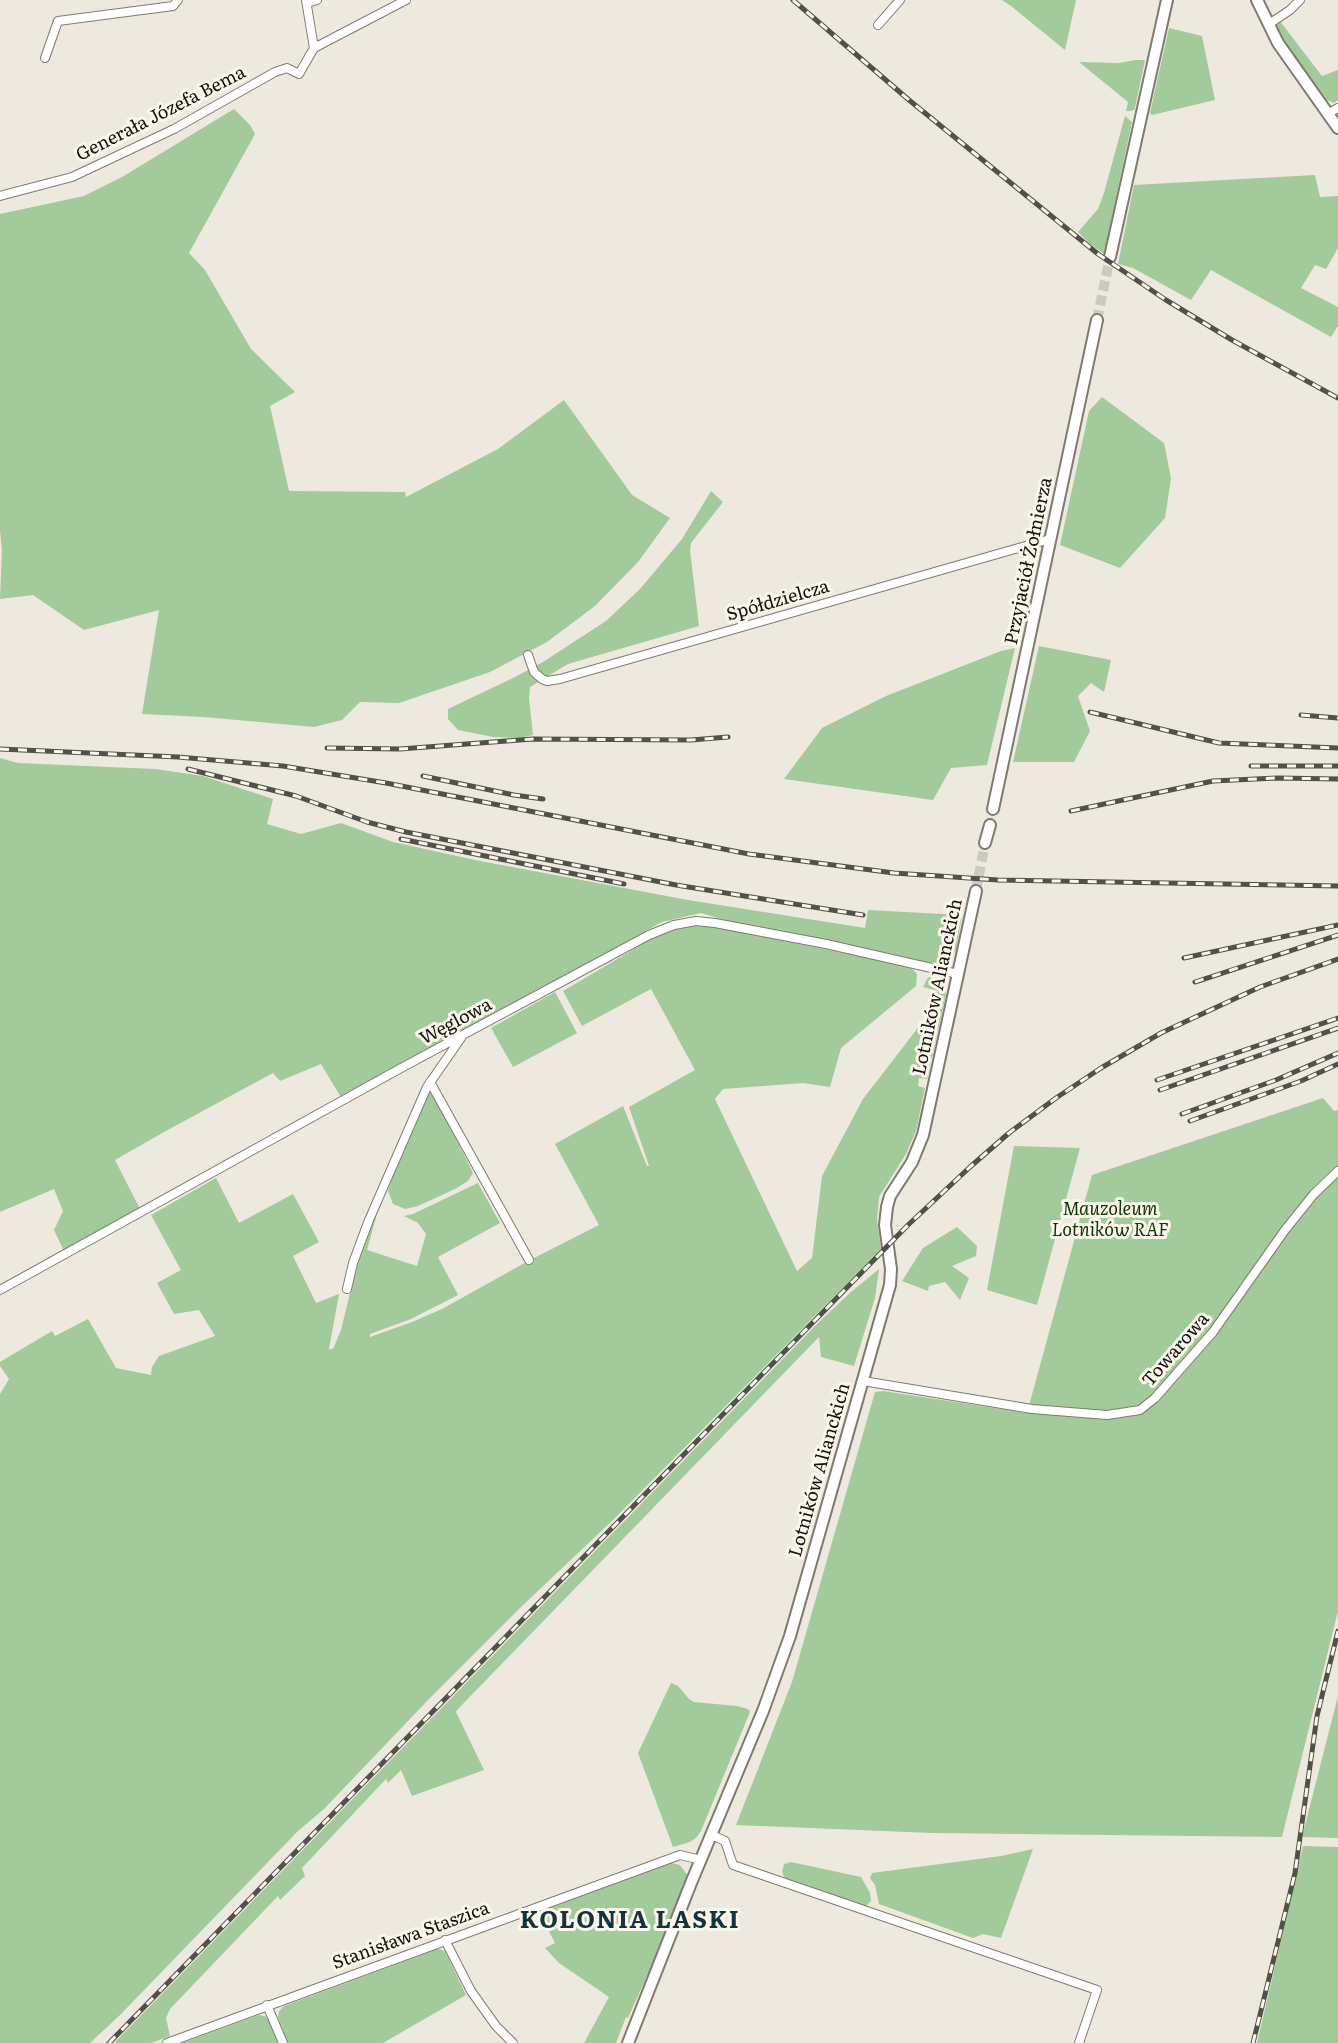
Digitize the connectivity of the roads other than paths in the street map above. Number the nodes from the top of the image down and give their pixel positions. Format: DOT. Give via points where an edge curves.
graph roads {
  1 [pos="178,0"];
  2 [pos="317,0"];
  3 [pos="406,0"];
  4 [pos="900,0"];
  5 [pos="1167,0"];
  6 [pos="1257,0"];
  7 [pos="1300,0"];
  8 [pos="306,2"];
  9 [pos="1269,24"];
  10 [pos="878,25"];
  11 [pos="314,48"];
  12 [pos="45,58"];
  13 [pos="1338,108"];
  14 [pos="1327,114"];
  15 [pos="1338,128"];
  16 [pos="0,196"];
  17 [pos="1110,257"];
  18 [pos="1097,320"];
  19 [pos="1050,539"];
  20 [pos="528,655"];
  21 [pos="993,809"];
  22 [pos="990,825"];
  23 [pos="986,843"];
  24 [pos="976,891"];
  25 [pos="958,974"];
  26 [pos="461,1037"];
  27 [pos="430,1082"];
  28 [pos="1338,1171"];
  29 [pos="529,1260"];
  30 [pos="346,1289"];
  31 [pos="0,1290"];
  32 [pos="862,1382"];
  33 [pos="712,1835"];
  34 [pos="701,1860"];
  35 [pos="445,1940"];
  36 [pos="267,2006"];
  37 [pos="167,2043"];
  38 [pos="283,2043"];
  39 [pos="513,2043"];
  40 [pos="628,2043"];
  41 [pos="1080,2043"];
  1 -- 12 [label="street" via="173,6 58,21"];
  2 -- 8 [label="street"];
  3 -- 11 [label="street"];
  4 -- 10 [label="street"];
  5 -- 17 [label="main road"];
  6 -- 9 [label="main road"];
  7 -- 9 [label="street"];
  8 -- 11 [label="street"];
  9 -- 14 [label="main road" via="1297,73"];
  11 -- 16 [label="street, Generała Józefa Bema" via="299,74 287,68 275,72 174,129 72,177"];
  13 -- 14 [label="street"];
  14 -- 15 [label="main road"];
  18 -- 19 [label="main road, Przyjaciół Żołnierza"];
  19 -- 20 [label="street, Spółdzielcza" via="560,679 542,679 534,672"];
  19 -- 21 [label="main road, Przyjaciół Żołnierza"];
  22 -- 23 [label="main road"];
  24 -- 25 [label="main road, Lotników Alianckich"];
  25 -- 26 [label="street, Węglowa" via="715,922 684,922 649,935"];
  25 -- 32 [label="main road, Lotników Alianckich" via="923,1135 887,1207 890,1285"];
  26 -- 27 [label="street"];
  26 -- 31 [label="street, Węglowa"];
  27 -- 29 [label="street"];
  27 -- 30 [label="street" via="369,1220"];
  28 -- 32 [label="street, Towarowa" via="1285,1230 1213,1332 1140,1410 1107,1414 1032,1409"];
  32 -- 33 [label="main road, Lotników Alianckich" via="790,1636"];
  33 -- 34 [label="main road, Lotników Alianckich"];
  33 -- 41 [label="street" via="725,1841 733,1865 1097,1990"];
  34 -- 35 [label="street, Stanisława Staszica" via="680,1855"];
  34 -- 40 [label="main road, Lotników Alianckich"];
  35 -- 36 [label="street, Stanisława Staszica"];
  35 -- 39 [label="street" via="471,1991"];
  36 -- 37 [label="street, Stanisława Staszica"];
  36 -- 38 [label="street"];
}
